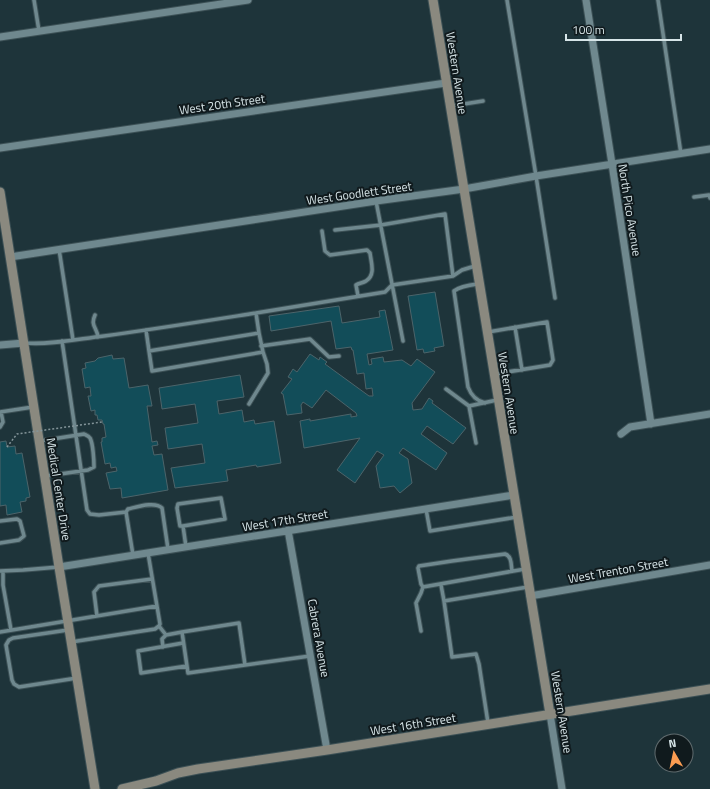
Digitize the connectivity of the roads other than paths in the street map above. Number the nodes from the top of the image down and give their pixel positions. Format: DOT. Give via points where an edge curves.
graph roads {
  1 [pos="34,0"];
  2 [pos="248,0"];
  3 [pos="433,0"];
  4 [pos="507,0"];
  5 [pos="586,0"];
  6 [pos="658,0"];
  7 [pos="39,30"];
  8 [pos="0,36"];
  9 [pos="446,83"];
  10 [pos="483,101"];
  11 [pos="450,106"];
  12 [pos="0,148"];
  13 [pos="710,149"];
  14 [pos="681,154"];
  15 [pos="612,164"];
  16 [pos="536,176"];
  17 [pos="464,189"];
  18 [pos="0,192"];
  19 [pos="694,196"];
  20 [pos="710,198"];
  21 [pos="376,201"];
  22 [pos="2,216"];
  23 [pos="380,225"];
  24 [pos="322,230"];
  25 [pos="335,230"];
  26 [pos="59,249"];
  27 [pos="10,257"];
  28 [pos="476,266"];
  29 [pos="453,276"];
  30 [pos="479,284"];
  31 [pos="392,285"];
  32 [pos="358,296"];
  33 [pos="555,298"];
  34 [pos="256,313"];
  35 [pos="95,315"];
  36 [pos="515,327"];
  37 [pos="146,330"];
  38 [pos="259,332"];
  39 [pos="487,332"];
  40 [pos="98,334"];
  41 [pos="73,340"];
  42 [pos="62,342"];
  43 [pos="403,342"];
  44 [pos="24,343"];
  45 [pos="0,345"];
  46 [pos="261,346"];
  47 [pos="149,351"];
  48 [pos="263,352"];
  49 [pos="339,356"];
  50 [pos="522,370"];
  51 [pos="494,374"];
  52 [pos="446,389"];
  53 [pos="498,400"];
  54 [pos="485,403"];
  55 [pos="249,404"];
  56 [pos="469,406"];
  57 [pos="34,407"];
  58 [pos="0,412"];
  59 [pos="710,414"];
  60 [pos="651,424"];
  61 [pos="0,427"];
  62 [pos="621,434"];
  63 [pos="76,436"];
  64 [pos="39,441"];
  65 [pos="476,443"];
  66 [pos="82,470"];
  67 [pos="45,476"];
  68 [pos="514,495"];
  69 [pos="426,509"];
  70 [pos="126,512"];
  71 [pos="517,517"];
  72 [pos="0,521"];
  73 [pos="183,526"];
  74 [pos="288,530"];
  75 [pos="0,543"];
  76 [pos="186,547"];
  77 [pos="168,549"];
  78 [pos="148,553"];
  79 [pos="133,555"];
  80 [pos="710,565"];
  81 [pos="59,567"];
  82 [pos="526,569"];
  83 [pos="2,571"];
  84 [pos="512,571"];
  85 [pos="152,579"];
  86 [pos="441,585"];
  87 [pos="423,587"];
  88 [pos="530,592"];
  89 [pos="444,601"];
  90 [pos="157,606"];
  91 [pos="97,616"];
  92 [pos="68,625"];
  93 [pos="159,626"];
  94 [pos="10,630"];
  95 [pos="421,631"];
  96 [pos="0,632"];
  97 [pos="182,632"];
  98 [pos="166,635"];
  99 [pos="71,642"];
  100 [pos="184,643"];
  101 [pos="163,647"];
  102 [pos="310,656"];
  103 [pos="246,665"];
  104 [pos="187,666"];
  105 [pos="77,678"];
  106 [pos="710,689"];
  107 [pos="550,714"];
  108 [pos="488,724"];
  109 [pos="327,750"];
  110 [pos="95,789"];
  111 [pos="122,789"];
  112 [pos="562,789"];
  1 -- 7 [label="lane"];
  2 -- 7 [label="street"];
  3 -- 9 [label="street, Western Avenue"];
  4 -- 16 [label="lane"];
  5 -- 15 [label="street, North Pico Avenue"];
  6 -- 14 [label="lane"];
  7 -- 8 [label="street"];
  9 -- 11 [label="street, Western Avenue"];
  9 -- 12 [label="street, West 20th Street"];
  10 -- 11 [label="lane"];
  11 -- 17 [label="street, Western Avenue"];
  13 -- 14 [label="street, West Goodlett Street"];
  14 -- 15 [label="street, West Goodlett Street"];
  15 -- 16 [label="street, West Goodlett Street"];
  15 -- 60 [label="street, North Pico Avenue"];
  16 -- 17 [label="street, West Goodlett Street"];
  16 -- 33 [label="lane"];
  17 -- 21 [label="street, West Goodlett Street"];
  17 -- 28 [label="street, Western Avenue"];
  18 -- 22 [label="street, Medical Center Drive"];
  19 -- 20 [label="lane" via="709,194"];
  21 -- 23 [label="lane"];
  21 -- 26 [label="street, West Goodlett Street"];
  22 -- 27 [label="street, Medical Center Drive"];
  23 -- 25 [label="lane"];
  23 -- 29 [label="lane" via="445,214"];
  23 -- 31 [label="lane"];
  24 -- 32 [label="lane" via="325,251 330,255 367,250 370,253 373,271 370,278 356,285"];
  26 -- 27 [label="street, West Goodlett Street"];
  26 -- 41 [label="lane"];
  27 -- 44 [label="street, Medical Center Drive"];
  28 -- 29 [label="lane"];
  28 -- 30 [label="street, Western Avenue"];
  29 -- 31 [label="lane"];
  30 -- 39 [label="street, Western Avenue"];
  30 -- 54 [label="lane" via="463,286 454,291 468,387 473,396"];
  31 -- 32 [label="lane" via="385,292"];
  31 -- 43 [label="lane"];
  32 -- 34 [label="lane"];
  34 -- 37 [label="lane"];
  34 -- 38 [label="lane"];
  35 -- 40 [label="lane" via="94,329"];
  36 -- 39 [label="lane"];
  36 -- 50 [label="lane"];
  36 -- 50 [label="lane" via="547,322 553,360 550,365"];
  37 -- 40 [label="lane"];
  37 -- 47 [label="lane"];
  38 -- 46 [label="lane"];
  38 -- 47 [label="lane"];
  39 -- 51 [label="street, Western Avenue"];
  40 -- 41 [label="lane"];
  41 -- 42 [label="lane"];
  42 -- 44 [label="lane"];
  42 -- 63 [label="lane"];
  44 -- 45 [label="street"];
  44 -- 57 [label="street, Medical Center Drive"];
  46 -- 48 [label="lane"];
  46 -- 49 [label="lane" via="310,339 328,357"];
  47 -- 48 [label="lane" via="152,371"];
  48 -- 55 [label="lane" via="268,373"];
  50 -- 51 [label="lane"];
  51 -- 53 [label="street, Western Avenue"];
  52 -- 56 [label="lane"];
  53 -- 54 [label="lane"];
  53 -- 68 [label="street, Western Avenue"];
  54 -- 56 [label="lane"];
  56 -- 65 [label="lane"];
  57 -- 58 [label="lane"];
  57 -- 64 [label="street, Medical Center Drive"];
  58 -- 61 [label="lane" via="3,422"];
  59 -- 60 [label="street"];
  60 -- 62 [label="street" via="630,427"];
  63 -- 64 [label="lane"];
  63 -- 66 [label="lane"];
  63 -- 66 [label="lane" via="84,434 90,438 94,459 94,467"];
  64 -- 67 [label="street, Medical Center Drive"];
  66 -- 67 [label="lane"];
  66 -- 70 [label="lane" via="87,510 90,514"];
  67 -- 81 [label="street, Medical Center Drive"];
  68 -- 69 [label="street, West 17th Street"];
  68 -- 71 [label="street, Western Avenue"];
  69 -- 71 [label="lane" via="430,530"];
  69 -- 74 [label="street, West 17th Street"];
  70 -- 77 [label="lane" via="128,509 157,504 161,506"];
  70 -- 79 [label="lane"];
  71 -- 82 [label="street, Western Avenue"];
  72 -- 75 [label="lane" via="17,519 24,536 18,540"];
  73 -- 73 [label="lane" via="225,519 221,498 178,504 180,526"];
  73 -- 76 [label="lane"];
  74 -- 76 [label="street, West 17th Street"];
  74 -- 102 [label="street, Cabrera Avenue"];
  76 -- 77 [label="street, West 17th Street"];
  77 -- 78 [label="street, West 17th Street"];
  78 -- 79 [label="street, West 17th Street"];
  78 -- 85 [label="lane"];
  79 -- 81 [label="street, West 17th Street"];
  80 -- 88 [label="street, West Trenton Street"];
  81 -- 83 [label="lane"];
  81 -- 92 [label="street, Medical Center Drive"];
  82 -- 84 [label="lane"];
  82 -- 88 [label="street, Western Avenue"];
  83 -- 94 [label="lane"];
  84 -- 86 [label="lane"];
  84 -- 87 [label="lane" via="508,554 422,565 418,568"];
  85 -- 90 [label="lane"];
  85 -- 91 [label="lane" via="100,586 94,592"];
  86 -- 87 [label="lane"];
  86 -- 89 [label="lane"];
  87 -- 95 [label="lane" via="416,603"];
  88 -- 89 [label="lane"];
  88 -- 107 [label="street, Western Avenue"];
  89 -- 108 [label="lane" via="452,657 476,654"];
  90 -- 91 [label="lane"];
  90 -- 93 [label="lane"];
  91 -- 92 [label="lane"];
  92 -- 94 [label="lane"];
  92 -- 99 [label="street, Medical Center Drive"];
  92 -- 105 [label="lane" via="13,638 6,645 12,680 19,687"];
  93 -- 98 [label="lane"];
  93 -- 99 [label="lane" via="155,629"];
  94 -- 96 [label="lane"];
  97 -- 98 [label="lane"];
  97 -- 100 [label="lane"];
  97 -- 103 [label="lane" via="239,623"];
  98 -- 101 [label="lane" via="162,639"];
  99 -- 105 [label="street, Medical Center Drive"];
  100 -- 101 [label="lane"];
  100 -- 104 [label="lane"];
  101 -- 104 [label="lane" via="138,650 142,672"];
  102 -- 103 [label="lane"];
  102 -- 109 [label="street, Cabrera Avenue"];
  103 -- 104 [label="lane" via="188,673"];
  105 -- 110 [label="street, Medical Center Drive"];
  106 -- 107 [label="street, West 16th Street"];
  107 -- 108 [label="street, West 16th Street"];
  107 -- 112 [label="street, Western Avenue"];
  108 -- 109 [label="street, West 16th Street"];
  109 -- 111 [label="street, West 16th Street" via="198,769"];
}
